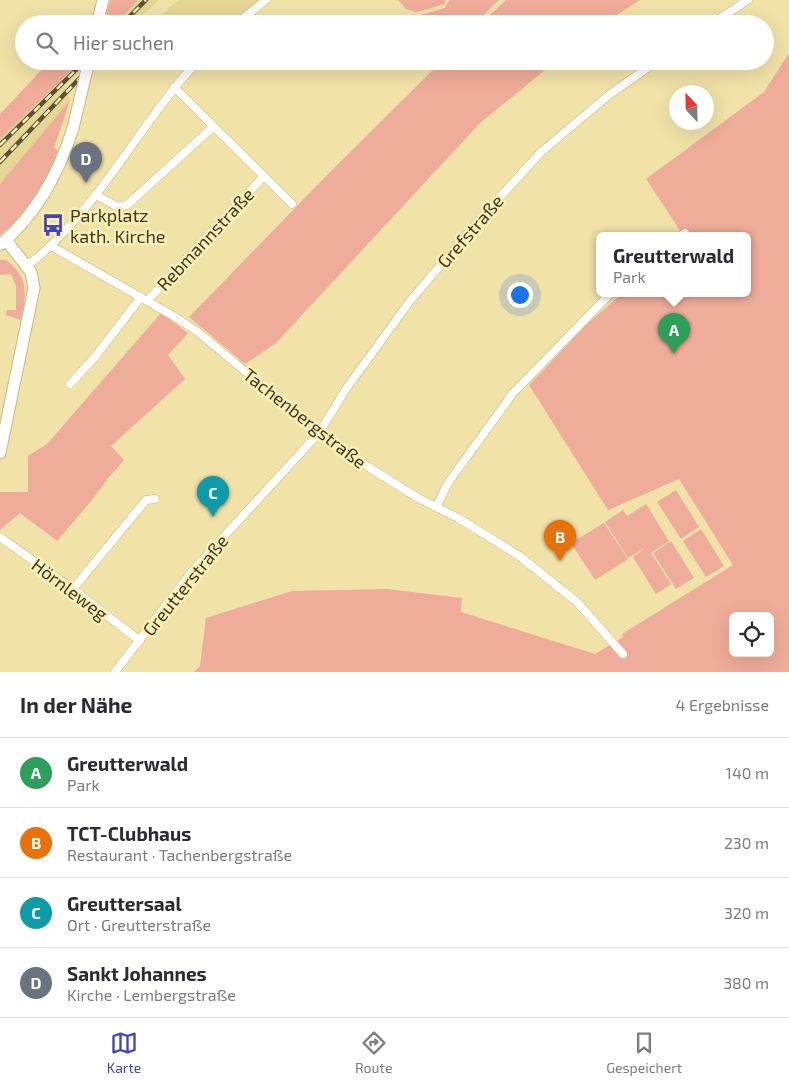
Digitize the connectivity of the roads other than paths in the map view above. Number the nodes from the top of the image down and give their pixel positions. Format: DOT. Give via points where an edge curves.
graph roads {
  1 [pos="103,0"];
  2 [pos="266,0"];
  3 [pos="748,0"];
  4 [pos="100,15"];
  5 [pos="247,15"];
  6 [pos="725,15"];
  7 [pos="87,70"];
  8 [pos="190,70"];
  9 [pos="644,70"];
  10 [pos="174,87"];
  11 [pos="213,127"];
  12 [pos="263,177"];
  13 [pos="96,195"];
  14 [pos="292,204"];
  15 [pos="3,243"];
  16 [pos="51,246"];
  17 [pos="27,265"];
  18 [pos="607,297"];
  19 [pos="144,299"];
  20 [pos="70,384"];
  21 [pos="318,433"];
  22 [pos="0,453"];
  23 [pos="155,499"];
  24 [pos="436,507"];
  25 [pos="0,537"];
  26 [pos="73,589"];
  27 [pos="140,641"];
  28 [pos="623,654"];
  29 [pos="115,672"];
  1 -- 4 [label="main road"];
  2 -- 5 [label="street"];
  3 -- 6 [label="street"];
  7 -- 15 [label="main road, bridge" via="67,149 50,186"];
  8 -- 10 [label="street"];
  9 -- 21 [label="street, Grefstraße" via="541,152 480,219 410,301"];
  10 -- 11 [label="street"];
  10 -- 13 [label="street"];
  11 -- 12 [label="street"];
  11 -- 13 [label="street" via="126,205 118,207"];
  12 -- 14 [label="street"];
  12 -- 19 [label="street, Rebmannstraße"];
  13 -- 16 [label="street"];
  15 -- 17 [label="main road"];
  16 -- 17 [label="street"];
  16 -- 19 [label="street, Tachenbergstraße"];
  17 -- 22 [label="main road" via="34,282 33,298"];
  18 -- 24 [label="street" via="513,393 448,482"];
  19 -- 20 [label="street, Rebmannstraße"];
  19 -- 21 [label="street, Tachenbergstraße" via="198,332"];
  21 -- 24 [label="street, Tachenbergstraße" via="378,474"];
  21 -- 27 [label="street, Greutterstraße" via="193,570"];
  23 -- 26 [label="street" via="146,500"];
  24 -- 28 [label="street, Tachenbergstraße" via="518,555 577,602"];
  25 -- 26 [label="street, Hörnleweg"];
  26 -- 27 [label="street, Hörnleweg"];
  27 -- 29 [label="street, Greutterstraße"];
}
